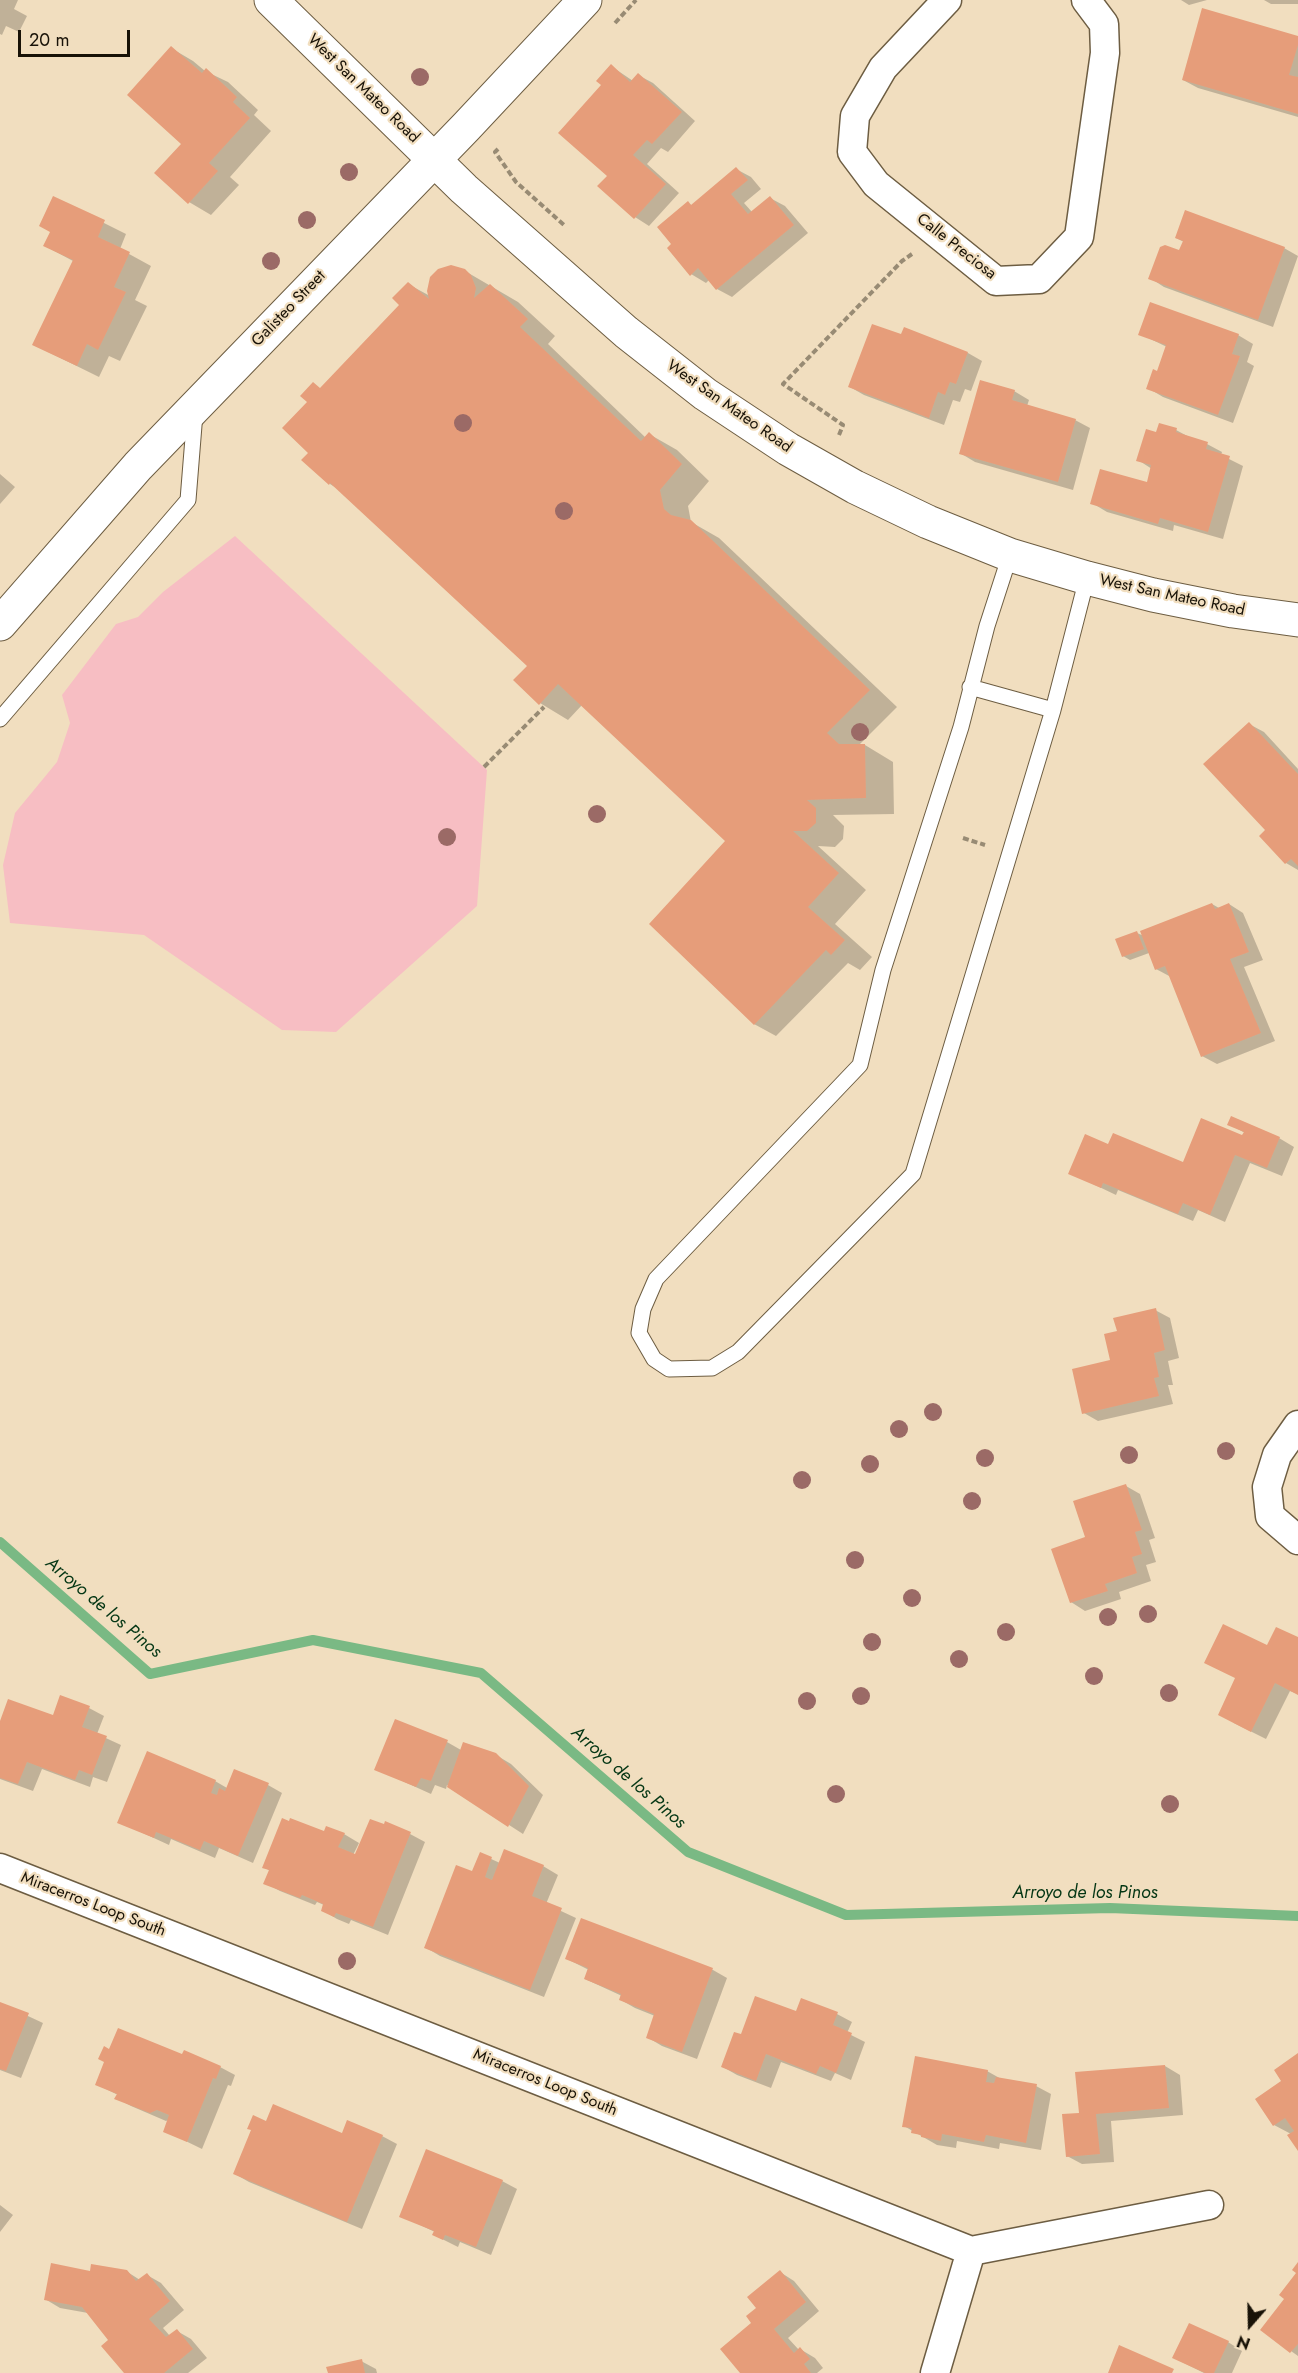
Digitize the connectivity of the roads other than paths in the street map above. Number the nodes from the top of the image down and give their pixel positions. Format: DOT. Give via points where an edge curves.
graph roads {
  1 [pos="271,0"];
  2 [pos="585,0"];
  3 [pos="947,0"];
  4 [pos="1086,0"];
  5 [pos="435,159"];
  6 [pos="196,404"];
  7 [pos="1010,555"];
  8 [pos="1086,578"];
  9 [pos="1298,620"];
  10 [pos="0,624"];
  11 [pos="970,687"];
  12 [pos="1053,710"];
  13 [pos="0,719"];
  14 [pos="1298,1425"];
  15 [pos="1298,1540"];
  16 [pos="0,1868"];
  17 [pos="1209,2205"];
  18 [pos="971,2251"];
  19 [pos="935,2373"];
  1 -- 5 [label="street, West San Mateo Road"];
  2 -- 5 [label="street, Galisteo Street"];
  3 -- 4 [label="street, Calle Preciosa" via="883,68 855,116 852,152 876,183 996,281 1038,279 1079,237 1105,53 1104,24"];
  5 -- 6 [label="street, Galisteo Street"];
  5 -- 7 [label="street, West San Mateo Road" via="626,332 741,419 855,487"];
  6 -- 10 [label="street, Galisteo Street"];
  6 -- 13 [label="lane" via="188,500"];
  7 -- 8 [label="street, West San Mateo Road"];
  7 -- 11 [label="lane"];
  8 -- 9 [label="street, West San Mateo Road" via="1153,595"];
  8 -- 12 [label="lane"];
  11 -- 12 [label="lane"];
  11 -- 12 [label="lane" via="930,829 883,970 860,1065 656,1279 643,1309 639,1333 654,1359 669,1369 712,1368 738,1352 913,1174"];
  14 -- 15 [label="street" via="1277,1455 1267,1487 1270,1516"];
  16 -- 18 [label="street, Miracerros Loop South"];
  17 -- 18 [label="street"];
  18 -- 19 [label="street"];
}
